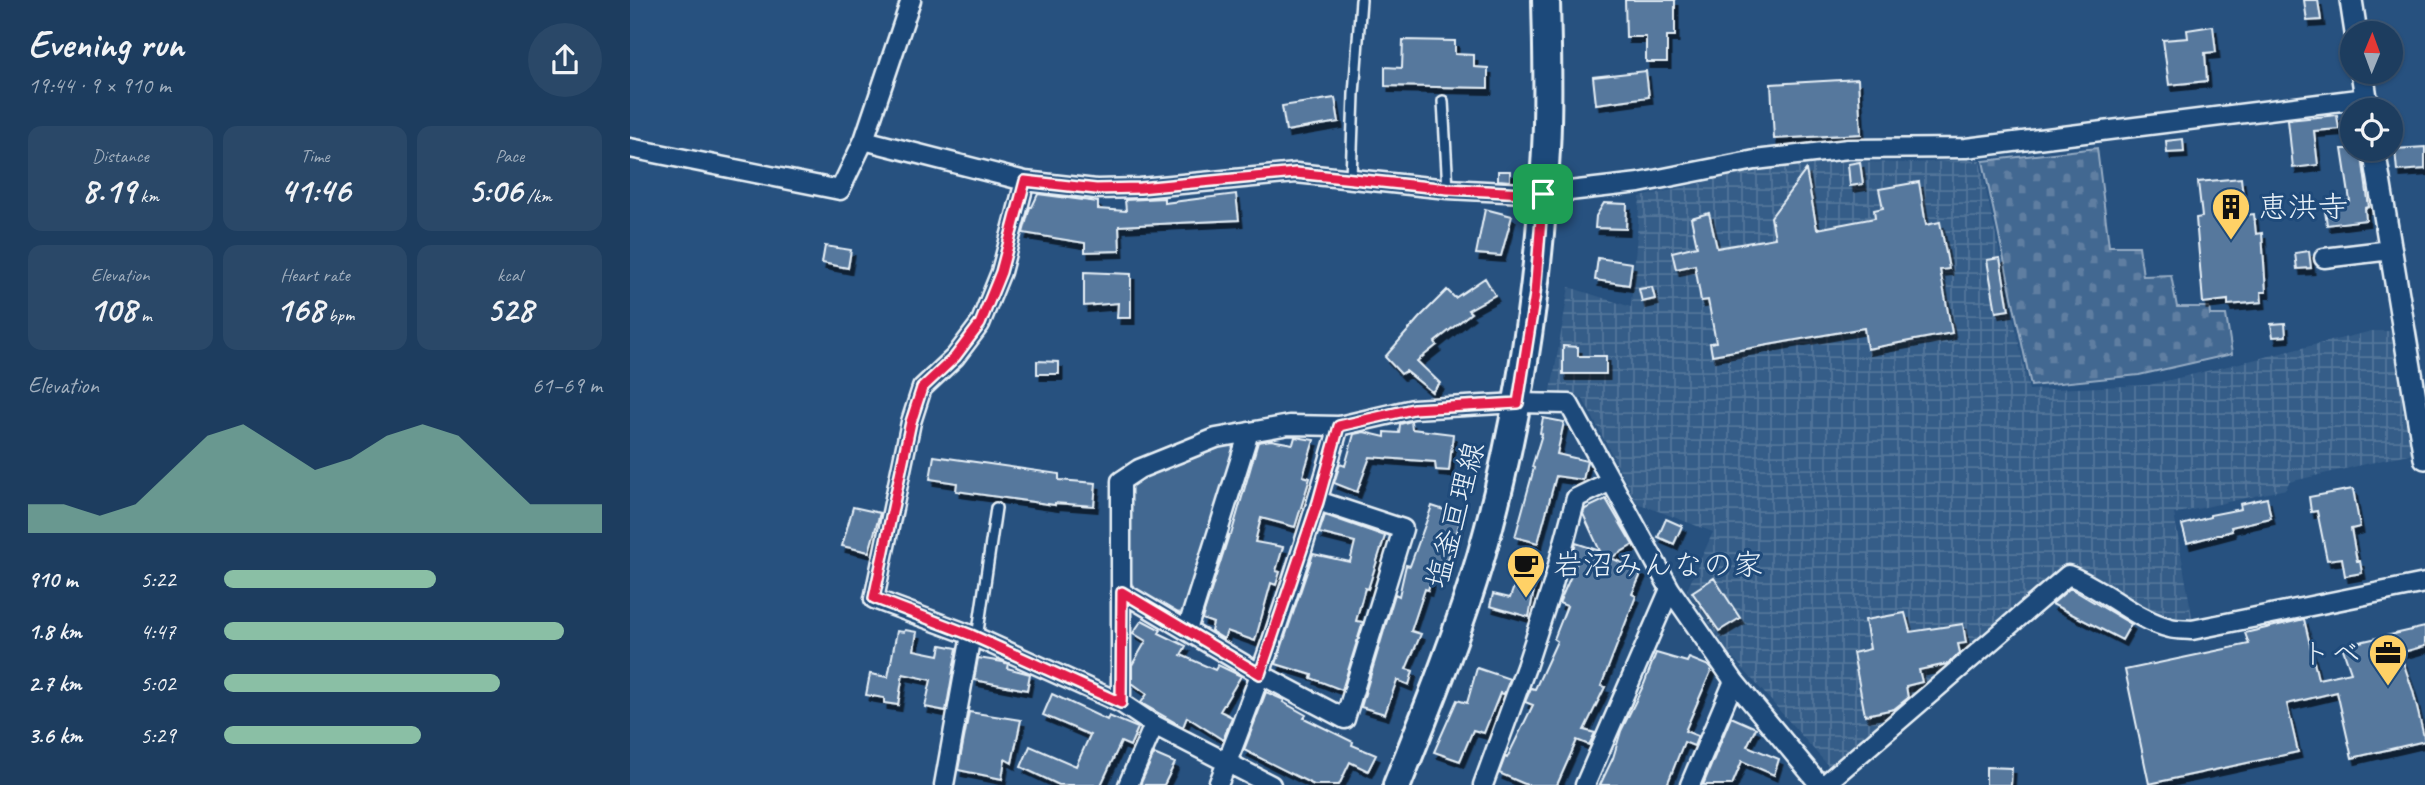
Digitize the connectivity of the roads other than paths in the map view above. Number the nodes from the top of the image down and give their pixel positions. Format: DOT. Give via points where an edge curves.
graph roads {
  1 [pos="911,0"];
  2 [pos="1362,0"];
  3 [pos="1546,0"];
  4 [pos="2351,0"];
  5 [pos="2354,21"];
  6 [pos="1443,101"];
  7 [pos="2340,107"];
  8 [pos="864,140"];
  9 [pos="630,148"];
  10 [pos="2376,161"];
  11 [pos="1351,178"];
  12 [pos="1025,181"];
  13 [pos="1448,189"];
  14 [pos="1543,194"];
  15 [pos="2392,250"];
  16 [pos="2324,258"];
  17 [pos="2419,381"];
  18 [pos="1518,403"];
  19 [pos="1339,426"];
  20 [pos="1249,432"];
  21 [pos="2425,458"];
  22 [pos="1611,481"];
  23 [pos="1318,502"];
  24 [pos="996,508"];
  25 [pos="2425,583"];
  26 [pos="1670,589"];
  27 [pos="1122,592"];
  28 [pos="1187,630"];
  29 [pos="974,636"];
  30 [pos="1260,674"];
  31 [pos="1734,681"];
  32 [pos="1121,703"];
  33 [pos="1154,725"];
  34 [pos="1227,763"];
  35 [pos="944,785"];
  36 [pos="1128,785"];
  37 [pos="1218,785"];
  38 [pos="1271,785"];
  39 [pos="1397,785"];
  40 [pos="1483,785"];
  41 [pos="1585,785"];
  42 [pos="1689,785"];
  43 [pos="1822,785"];
  1 -- 8 [label="street"];
  2 -- 11 [label="lane"];
  3 -- 14 [label="main road, 塩釜亘理線"];
  4 -- 5 [label="street"];
  6 -- 13 [label="lane"];
  7 -- 14 [label="street" via="1966,148 1848,149"];
  8 -- 9 [label="street" via="840,190"];
  8 -- 12 [label="street"];
  10 -- 15 [label="street"];
  11 -- 12 [label="street" via="1296,173 1107,189"];
  11 -- 13 [label="street"];
  12 -- 29 [label="street" via="1001,272 980,324 955,357 922,388 874,598"];
  13 -- 14 [label="street"];
  14 -- 18 [label="main road, 塩釜亘理線" via="1535,294"];
  15 -- 16 [label="street"];
  15 -- 17 [label="street"];
  17 -- 21 [label="street"];
  18 -- 19 [label="street" via="1413,409"];
  18 -- 22 [label="street" via="1569,404"];
  18 -- 39 [label="main road, 塩釜亘理線" via="1476,572 1447,661"];
  19 -- 20 [label="street" via="1289,425"];
  19 -- 23 [label="street"];
  20 -- 27 [label="street" via="1216,438 1139,469 1121,481"];
  20 -- 28 [label="street"];
  22 -- 26 [label="street"];
  22 -- 40 [label="street" via="1576,498 1553,584"];
  23 -- 30 [label="street"];
  23 -- 30 [label="street" via="1403,529 1345,719"];
  24 -- 29 [label="lane"];
  25 -- 43 [label="street" via="2192,630 2147,619 2068,575"];
  26 -- 31 [label="street"];
  26 -- 41 [label="street"];
  27 -- 28 [label="street"];
  27 -- 32 [label="street"];
  28 -- 30 [label="street"];
  29 -- 32 [label="street"];
  29 -- 35 [label="street"];
  30 -- 34 [label="street"];
  31 -- 42 [label="street"];
  31 -- 43 [label="street"];
  32 -- 33 [label="street"];
  33 -- 34 [label="street"];
  33 -- 36 [label="street"];
  34 -- 37 [label="street"];
  34 -- 38 [label="street"];
}
